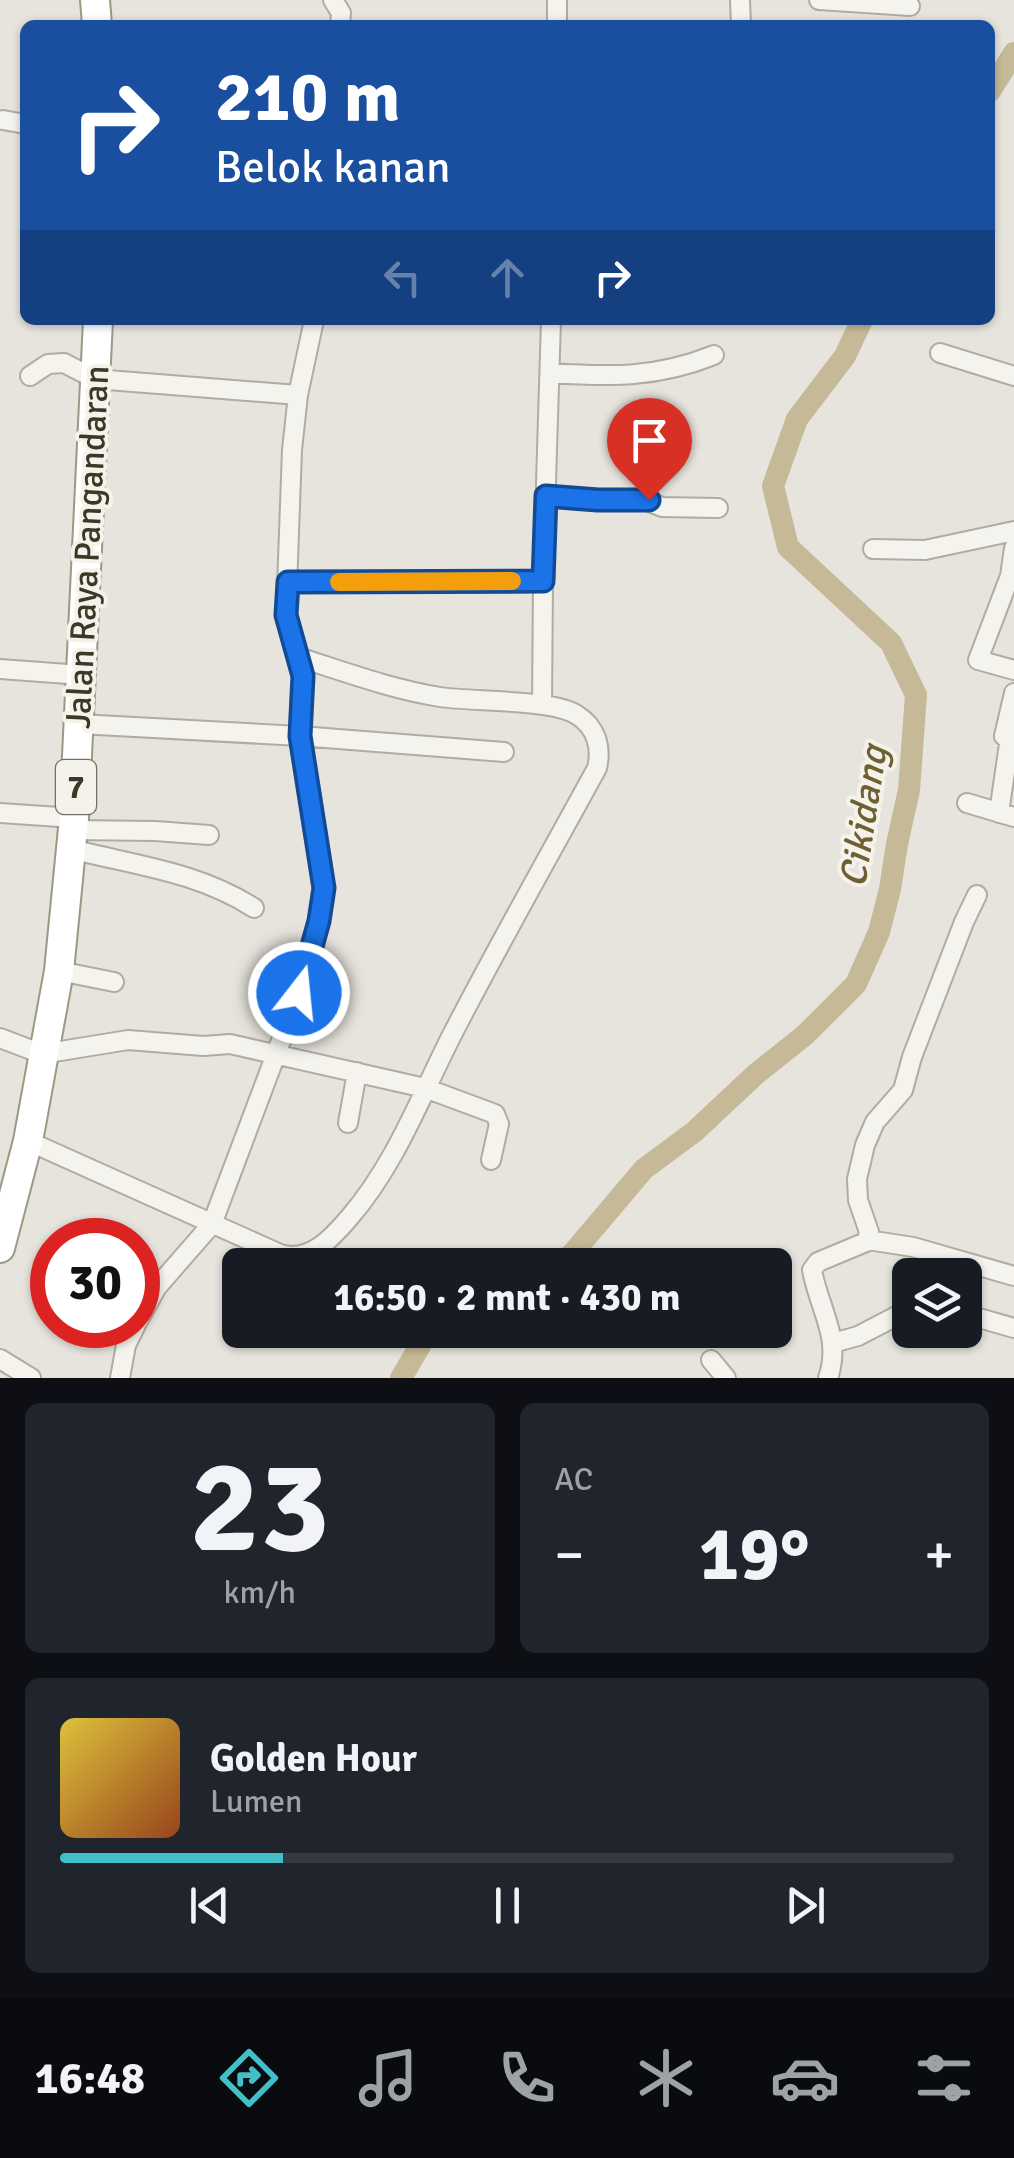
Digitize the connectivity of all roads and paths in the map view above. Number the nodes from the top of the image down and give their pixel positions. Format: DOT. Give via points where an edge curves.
graph roads {
  1 [pos="819,0"];
  2 [pos="910,6"];
  3 [pos="3,120"];
  4 [pos="20,123"];
  5 [pos="98,325"];
  6 [pos="313,325"];
  7 [pos="552,325"];
  8 [pos="940,353"];
  9 [pos="714,355"];
  10 [pos="550,373"];
  11 [pos="30,376"];
  12 [pos="1014,376"];
  13 [pos="95,380"];
  14 [pos="298,395"];
  15 [pos="546,496"];
  16 [pos="718,508"];
  17 [pos="1014,530"];
  18 [pos="1014,548"];
  19 [pos="873,549"];
  20 [pos="543,581"];
  21 [pos="288,582"];
  22 [pos="298,656"];
  23 [pos="0,669"];
  24 [pos="1014,670"];
  25 [pos="81,675"];
  26 [pos="1014,692"];
  27 [pos="542,705"];
  28 [pos="79,724"];
  29 [pos="300,736"];
  30 [pos="504,752"];
  31 [pos="968,802"];
  32 [pos="0,812"];
  33 [pos="1006,815"];
  34 [pos="73,832"];
  35 [pos="209,835"];
  36 [pos="977,894"];
  37 [pos="254,908"];
  38 [pos="60,971"];
  39 [pos="114,982"];
  40 [pos="0,1038"];
  41 [pos="276,1053"];
  42 [pos="42,1054"];
  43 [pos="357,1072"];
  44 [pos="424,1088"];
  45 [pos="348,1123"];
  46 [pos="28,1141"];
  47 [pos="491,1160"];
  48 [pos="212,1224"];
  49 [pos="868,1240"];
  50 [pos="0,1248"];
  51 [pos="266,1248"];
  52 [pos="317,1248"];
  53 [pos="1014,1276"];
  54 [pos="160,1284"];
  55 [pos="892,1318"];
  56 [pos="982,1319"];
  57 [pos="1014,1328"];
  58 [pos="833,1343"];
  59 [pos="125,1348"];
  60 [pos="0,1359"];
  61 [pos="712,1360"];
  62 [pos="30,1378"];
  63 [pos="120,1378"];
  64 [pos="726,1378"];
  65 [pos="828,1378"];
  1 -- 2 [label="street"];
  3 -- 4 [label="street"];
  5 -- 13 [label="highway, Jalan Raya Pangandaran / 7"];
  6 -- 14 [label="street"];
  7 -- 10 [label="street"];
  8 -- 12 [label="street"];
  9 -- 10 [label="street" via="663,372"];
  10 -- 15 [label="street"];
  11 -- 13 [label="street" via="64,363"];
  13 -- 14 [label="street"];
  13 -- 25 [label="highway, Jalan Raya Pangandaran / 7"];
  14 -- 21 [label="street"];
  15 -- 16 [label="street"];
  15 -- 20 [label="street"];
  17 -- 19 [label="street" via="925,550"];
  18 -- 24 [label="street" via="978,660"];
  20 -- 21 [label="street"];
  20 -- 27 [label="street"];
  21 -- 22 [label="street" via="286,615"];
  22 -- 27 [label="street" via="440,697"];
  22 -- 29 [label="street"];
  23 -- 25 [label="street"];
  25 -- 28 [label="highway, Jalan Raya Pangandaran / 7"];
  26 -- 33 [label="street" via="1004,736"];
  27 -- 44 [label="street" via="587,723 600,748 597,768"];
  28 -- 29 [label="street"];
  28 -- 34 [label="highway, Jalan Raya Pangandaran / 7"];
  29 -- 30 [label="street"];
  29 -- 41 [label="street" via="324,888 310,956"];
  31 -- 33 [label="street"];
  32 -- 34 [label="street"];
  34 -- 35 [label="street"];
  34 -- 37 [label="street"];
  34 -- 38 [label="highway, Jalan Raya Pangandaran / 7"];
  36 -- 49 [label="street" via="902,1090 865,1145 857,1174"];
  38 -- 39 [label="street"];
  38 -- 42 [label="highway, Jalan Raya Pangandaran / 7"];
  40 -- 42 [label="street"];
  41 -- 42 [label="street" via="128,1040"];
  41 -- 43 [label="street"];
  41 -- 48 [label="street"];
  42 -- 46 [label="highway, Jalan Raya Pangandaran / 7"];
  43 -- 44 [label="street"];
  43 -- 45 [label="street"];
  44 -- 47 [label="street" via="495,1114"];
  44 -- 52 [label="street" via="366,1194"];
  46 -- 48 [label="street"];
  46 -- 50 [label="highway, Jalan Raya Pangandaran / 7"];
  48 -- 51 [label="street"];
  48 -- 54 [label="street"];
  49 -- 53 [label="street"];
  49 -- 58 [label="street" via="812,1270"];
  55 -- 58 [label="street"];
  56 -- 57 [label="street"];
  58 -- 65 [label="street"];
  59 -- 63 [label="street"];
  60 -- 62 [label="street"];
  61 -- 64 [label="street"];
}
